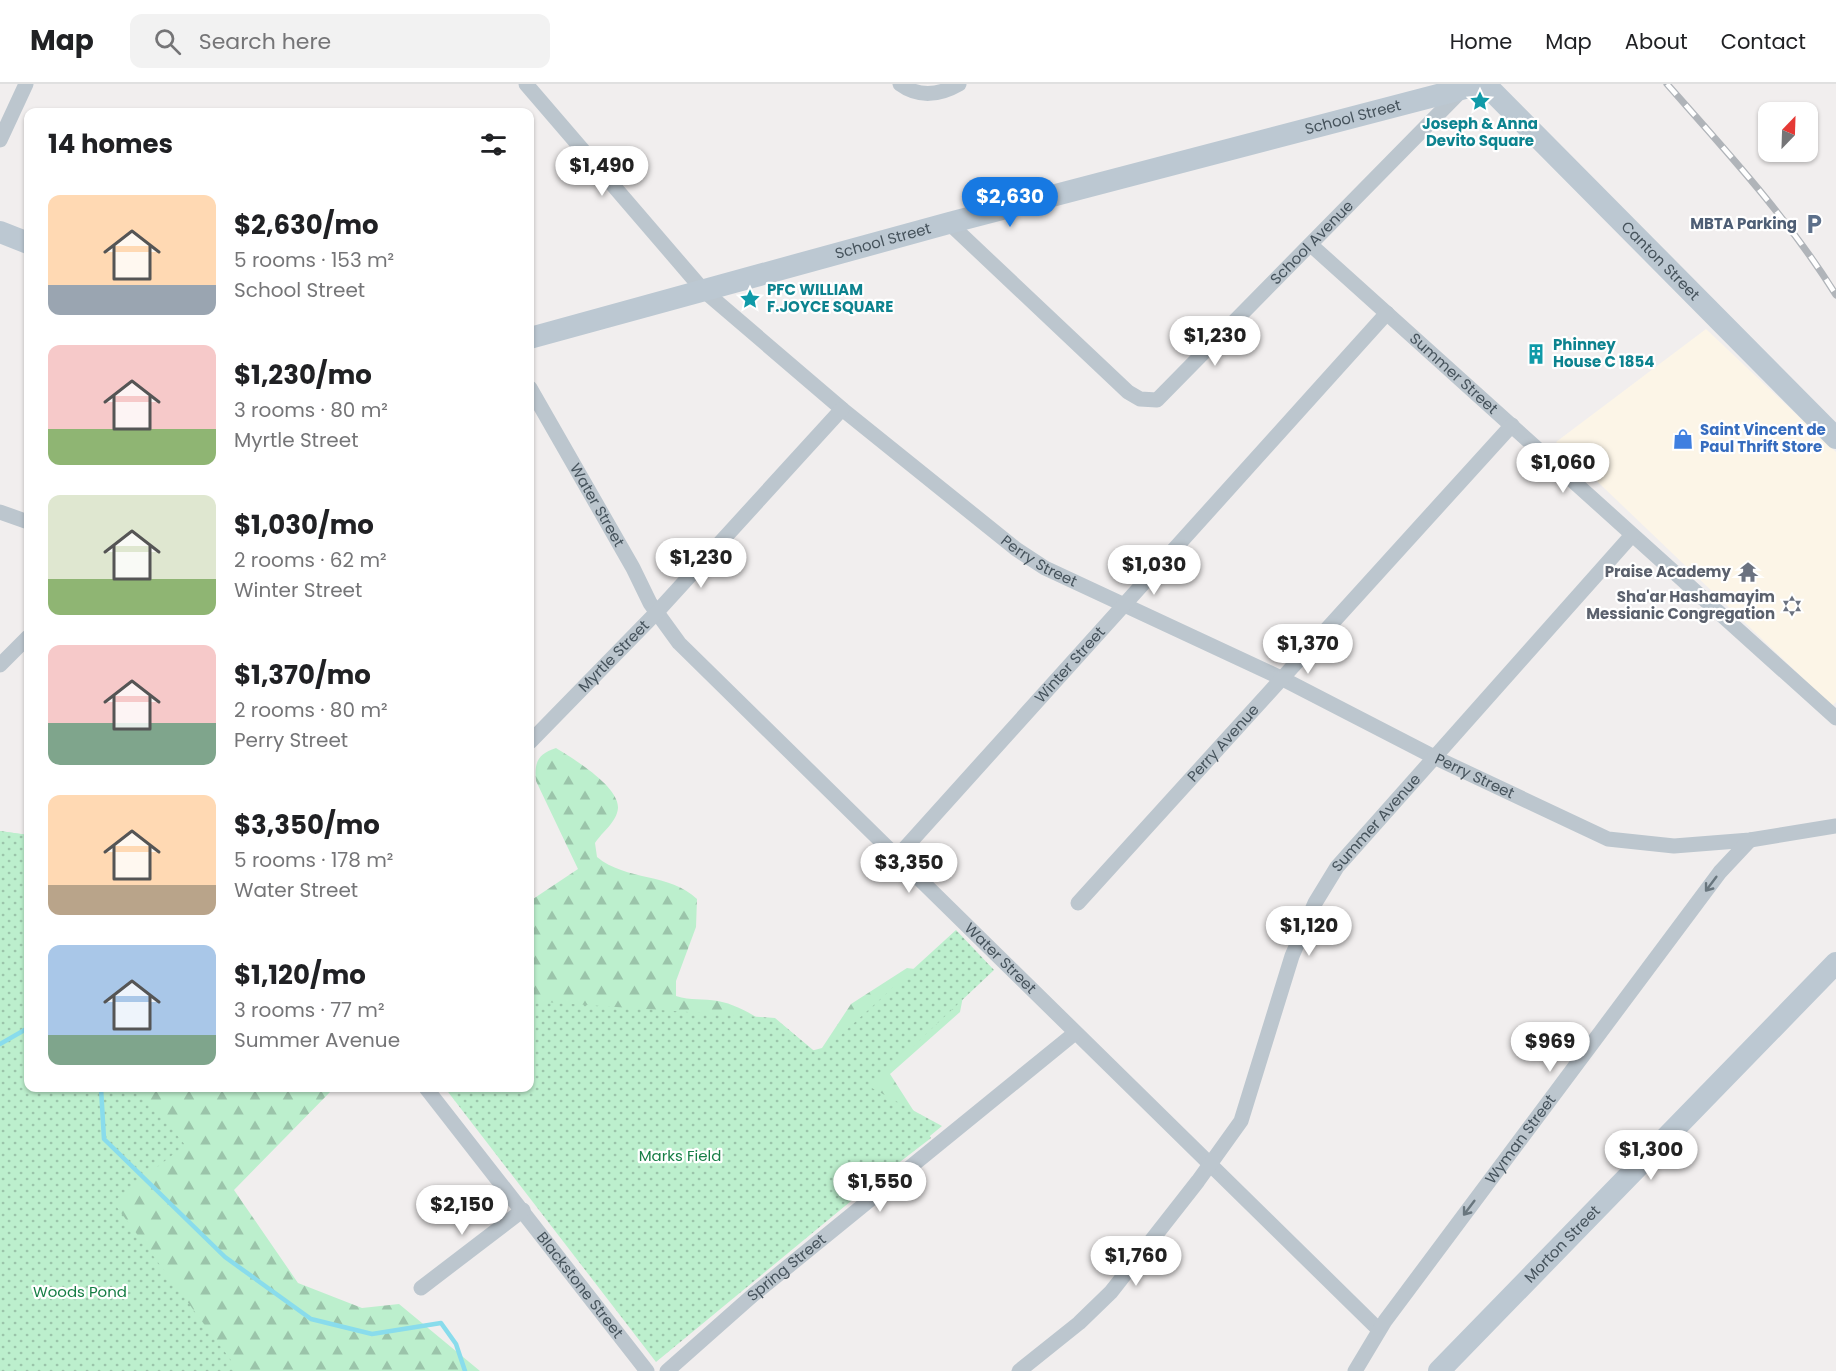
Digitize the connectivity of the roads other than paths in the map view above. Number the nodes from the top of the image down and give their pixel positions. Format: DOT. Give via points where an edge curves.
graph roads {
  1 [pos="26,84"];
  2 [pos="526,84"];
  3 [pos="900,84"];
  4 [pos="959,84"];
  5 [pos="1485,84"];
  6 [pos="1470,87"];
  7 [pos="0,140"];
  8 [pos="949,223"];
  9 [pos="0,232"];
  10 [pos="24,241"];
  11 [pos="1311,245"];
  12 [pos="703,290"];
  13 [pos="1387,313"];
  14 [pos="534,337"];
  15 [pos="534,395"];
  16 [pos="842,409"];
  17 [pos="1512,425"];
  18 [pos="1836,438"];
  19 [pos="0,512"];
  20 [pos="24,521"];
  21 [pos="1632,535"];
  22 [pos="1125,603"];
  23 [pos="656,613"];
  24 [pos="24,640"];
  25 [pos="0,665"];
  26 [pos="1281,678"];
  27 [pos="1836,718"];
  28 [pos="534,735"];
  29 [pos="1436,758"];
  30 [pos="1836,826"];
  31 [pos="1750,840"];
  32 [pos="896,858"];
  33 [pos="1078,903"];
  34 [pos="1836,963"];
  35 [pos="1075,1033"];
  36 [pos="429,1092"];
  37 [pos="1210,1165"];
  38 [pos="523,1210"];
  39 [pos="421,1288"];
  40 [pos="1379,1330"];
  41 [pos="647,1371"];
  42 [pos="668,1371"];
  43 [pos="1019,1371"];
  44 [pos="1355,1371"];
  45 [pos="1439,1371"];
  1 -- 7 [label="street"];
  2 -- 12 [label="street, Perry Street"];
  3 -- 4 [label="street" via="931,94"];
  5 -- 18 [label="street, Canton Street"];
  6 -- 8 [label="street, School Street"];
  6 -- 11 [label="street, School Avenue"];
  8 -- 11 [label="street, School Avenue" via="1128,392 1150,402 1166,394"];
  8 -- 12 [label="street, School Street"];
  9 -- 10 [label="street"];
  11 -- 13 [label="street, Summer Street"];
  12 -- 14 [label="street, School Street"];
  12 -- 16 [label="street, Perry Street"];
  13 -- 17 [label="street, Summer Street"];
  13 -- 22 [label="street, Winter Street"];
  15 -- 23 [label="street, Water Street"];
  16 -- 22 [label="street, Perry Street" via="1016,549 1045,568"];
  16 -- 23 [label="street, Myrtle Street"];
  17 -- 21 [label="street, Summer Street"];
  17 -- 26 [label="street, Perry Avenue"];
  19 -- 20 [label="street"];
  21 -- 27 [label="street, Summer Street"];
  21 -- 29 [label="street, Summer Avenue"];
  22 -- 26 [label="street, Perry Street"];
  22 -- 32 [label="street, Winter Street"];
  23 -- 28 [label="street, Myrtle Street"];
  23 -- 32 [label="street, Water Street" via="693,659"];
  24 -- 25 [label="street"];
  26 -- 29 [label="street, Perry Street"];
  26 -- 33 [label="street, Perry Avenue"];
  29 -- 31 [label="street, Perry Street" via="1608,839 1674,846"];
  29 -- 37 [label="street, Summer Avenue" via="1343,859 1315,903 1292,956 1246,1110"];
  30 -- 31 [label="street"];
  31 -- 40 [label="street, Wyman Street, one-way" via="1713,881"];
  32 -- 35 [label="street, Water Street"];
  34 -- 45 [label="street, Morton Street"];
  35 -- 37 [label="street, Water Street"];
  35 -- 42 [label="street, Spring Street" via="753,1295"];
  36 -- 38 [label="street, Blackstone Street"];
  37 -- 40 [label="street, Water Street"];
  37 -- 43 [label="street, Summer Avenue" via="1111,1292"];
  38 -- 39 [label="street"];
  38 -- 41 [label="street, Blackstone Street"];
  40 -- 44 [label="street, Wyman Street"];
}
